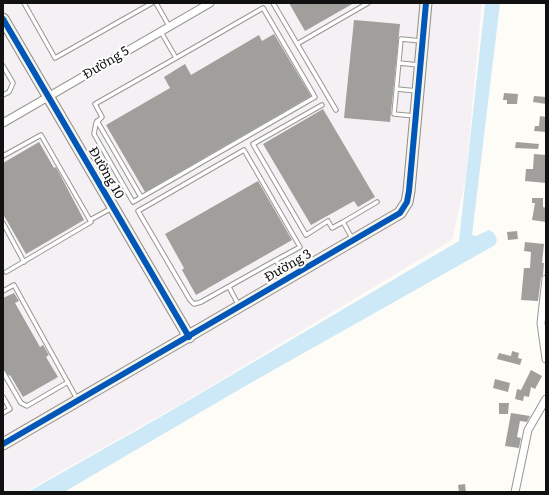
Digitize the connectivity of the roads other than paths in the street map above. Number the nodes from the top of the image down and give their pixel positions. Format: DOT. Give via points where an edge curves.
graph roads {
  1 [pos="24,3"];
  2 [pos="152,3"];
  3 [pos="156,3"];
  4 [pos="210,3"];
  5 [pos="273,3"];
  6 [pos="368,3"];
  7 [pos="426,3"];
  8 [pos="3,19"];
  9 [pos="169,26"];
  10 [pos="160,31"];
  11 [pos="422,41"];
  12 [pos="297,44"];
  13 [pos="176,58"];
  14 [pos="399,63"];
  15 [pos="420,65"];
  16 [pos="3,66"];
  17 [pos="396,89"];
  18 [pos="418,91"];
  19 [pos="3,95"];
  20 [pos="49,97"];
  21 [pos="322,105"];
  22 [pos="336,110"];
  23 [pos="416,116"];
  24 [pos="97,121"];
  25 [pos="3,123"];
  26 [pos="3,156"];
  27 [pos="119,158"];
  28 [pos="111,163"];
  29 [pos="141,197"];
  30 [pos="377,202"];
  31 [pos="113,207"];
  32 [pos="90,220"];
  33 [pos="343,222"];
  34 [pos="3,223"];
  35 [pos="354,241"];
  36 [pos="276,260"];
  37 [pos="24,262"];
  38 [pos="6,272"];
  39 [pos="546,278"];
  40 [pos="288,280"];
  41 [pos="229,287"];
  42 [pos="3,291"];
  43 [pos="240,308"];
  44 [pos="189,337"];
  45 [pos="546,359"];
  46 [pos="3,372"];
  47 [pos="68,382"];
  48 [pos="3,397"];
  49 [pos="546,399"];
  50 [pos="78,401"];
  51 [pos="3,413"];
  52 [pos="3,444"];
  53 [pos="515,492"];
  1 -- 2 [label="lane" via="55,58"];
  3 -- 9 [label="lane"];
  4 -- 9 [label="street, Đường 5"];
  5 -- 12 [label="lane"];
  6 -- 12 [label="lane"];
  7 -- 11 [label="street, Đường 3"];
  8 -- 20 [label="street, Đường 10"];
  9 -- 10 [label="street, Đường 5"];
  10 -- 13 [label="lane"];
  10 -- 20 [label="street, Đường 5"];
  11 -- 14 [label="lane" via="401,38"];
  11 -- 15 [label="street, Đường 3"];
  12 -- 22 [label="lane"];
  13 -- 24 [label="lane" via="95,104 102,117"];
  13 -- 29 [label="lane" via="263,8 315,97"];
  14 -- 15 [label="lane"];
  14 -- 17 [label="lane"];
  15 -- 18 [label="street, Đường 3"];
  16 -- 19 [label="lane" via="13,83 9,92"];
  17 -- 18 [label="lane"];
  17 -- 23 [label="lane" via="394,114"];
  18 -- 23 [label="street, Đường 3"];
  20 -- 25 [label="street, Đường 5"];
  20 -- 31 [label="street, Đường 10"];
  21 -- 33 [label="lane" via="253,144 306,235 328,221 332,228"];
  23 -- 35 [label="street, Đường 3" via="407,202 400,213"];
  24 -- 27 [label="lane"];
  24 -- 28 [label="lane" via="94,134"];
  26 -- 32 [label="lane" via="41,135"];
  27 -- 28 [label="lane"];
  27 -- 29 [label="lane"];
  28 -- 29 [label="lane" via="133,202"];
  30 -- 33 [label="lane"];
  31 -- 32 [label="lane"];
  31 -- 44 [label="street, Đường 10"];
  32 -- 37 [label="lane" via="91,222"];
  33 -- 35 [label="lane"];
  34 -- 37 [label="lane"];
  35 -- 40 [label="street, Đường 3"];
  36 -- 40 [label="lane"];
  36 -- 41 [label="lane"];
  36 -- 41 [label="lane" via="300,247 244,150 138,211 192,303 197,304"];
  37 -- 38 [label="lane"];
  39 -- 45 [label="street" via="541,323"];
  40 -- 43 [label="street, Đường 3"];
  41 -- 43 [label="lane"];
  42 -- 47 [label="lane" via="14,285"];
  43 -- 44 [label="street, Đường 3"];
  44 -- 50 [label="street, Đường 3"];
  46 -- 47 [label="lane" via="24,406"];
  47 -- 50 [label="lane"];
  48 -- 51 [label="lane" via="10,409"];
  49 -- 53 [label="street" via="528,430"];
  50 -- 52 [label="street, Đường 3"];
}
